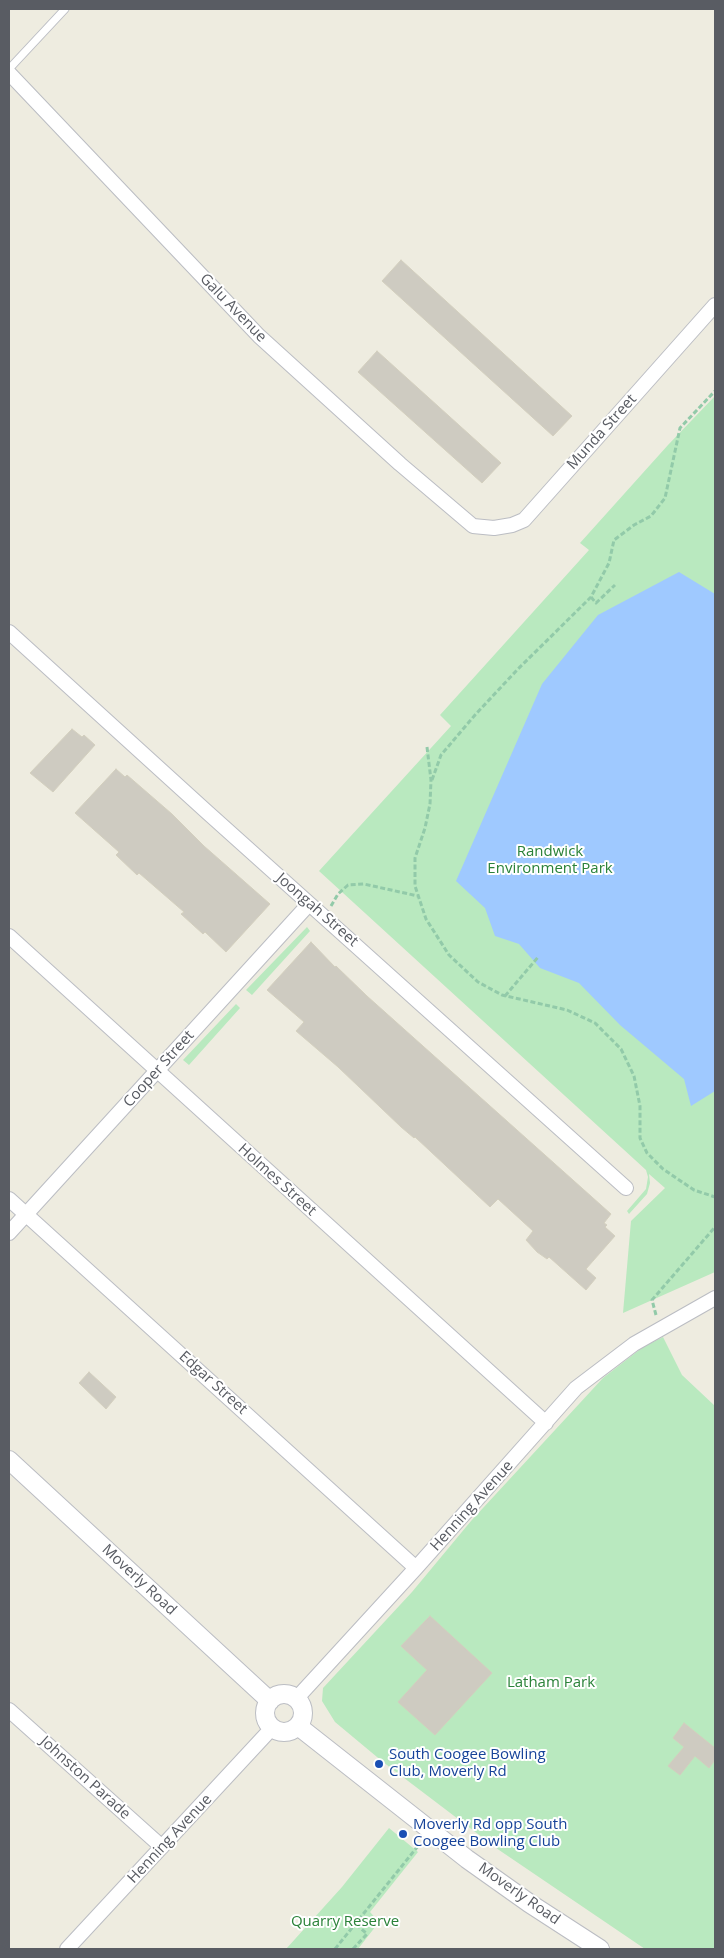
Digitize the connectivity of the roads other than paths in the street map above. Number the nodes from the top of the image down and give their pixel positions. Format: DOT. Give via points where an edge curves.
graph roads {
  1 [pos="65,9"];
  2 [pos="9,69"];
  3 [pos="9,73"];
  4 [pos="715,304"];
  5 [pos="474,526"];
  6 [pos="9,632"];
  7 [pos="309,904"];
  8 [pos="9,936"];
  9 [pos="156,1072"];
  10 [pos="626,1188"];
  11 [pos="9,1199"];
  12 [pos="26,1214"];
  13 [pos="9,1233"];
  14 [pos="715,1286"];
  15 [pos="715,1298"];
  16 [pos="546,1423"];
  17 [pos="9,1460"];
  18 [pos="416,1568"];
  19 [pos="296,1699"];
  20 [pos="270,1701"];
  21 [pos="9,1710"];
  22 [pos="298,1726"];
  23 [pos="272,1728"];
  24 [pos="162,1847"];
  25 [pos="67,1949"];
  26 [pos="600,1949"];
  1 -- 2 [label="lane"];
  3 -- 5 [label="street, Galu Avenue" via="266,343"];
  4 -- 5 [label="street, Munda Street" via="524,520 494,528"];
  6 -- 7 [label="street, Joongah Street"];
  7 -- 9 [label="street, Cooper Street"];
  7 -- 10 [label="street, Joongah Street"];
  8 -- 9 [label="street, Holmes Street"];
  9 -- 12 [label="street, Cooper Street"];
  9 -- 16 [label="street, Holmes Street"];
  11 -- 12 [label="street, Edgar Street"];
  12 -- 13 [label="street, Cooper Street"];
  12 -- 18 [label="street, Edgar Street"];
  14 -- 15 [label="street"];
  15 -- 16 [label="street, Henning Avenue" via="659,1328 607,1362 576,1388"];
  16 -- 18 [label="street, Henning Avenue"];
  17 -- 20 [label="street, Moverly Road"];
  18 -- 19 [label="street, Henning Avenue"];
  19 -- 20 [label="street" via="285,1694"];
  19 -- 22 [label="street" via="303,1715"];
  20 -- 23 [label="street" via="265,1712"];
  21 -- 24 [label="street, Johnston Parade"];
  22 -- 23 [label="street" via="282,1732"];
  22 -- 26 [label="street, Moverly Road" via="467,1859"];
  23 -- 24 [label="street, Henning Avenue"];
  24 -- 25 [label="street, Henning Avenue"];
}
